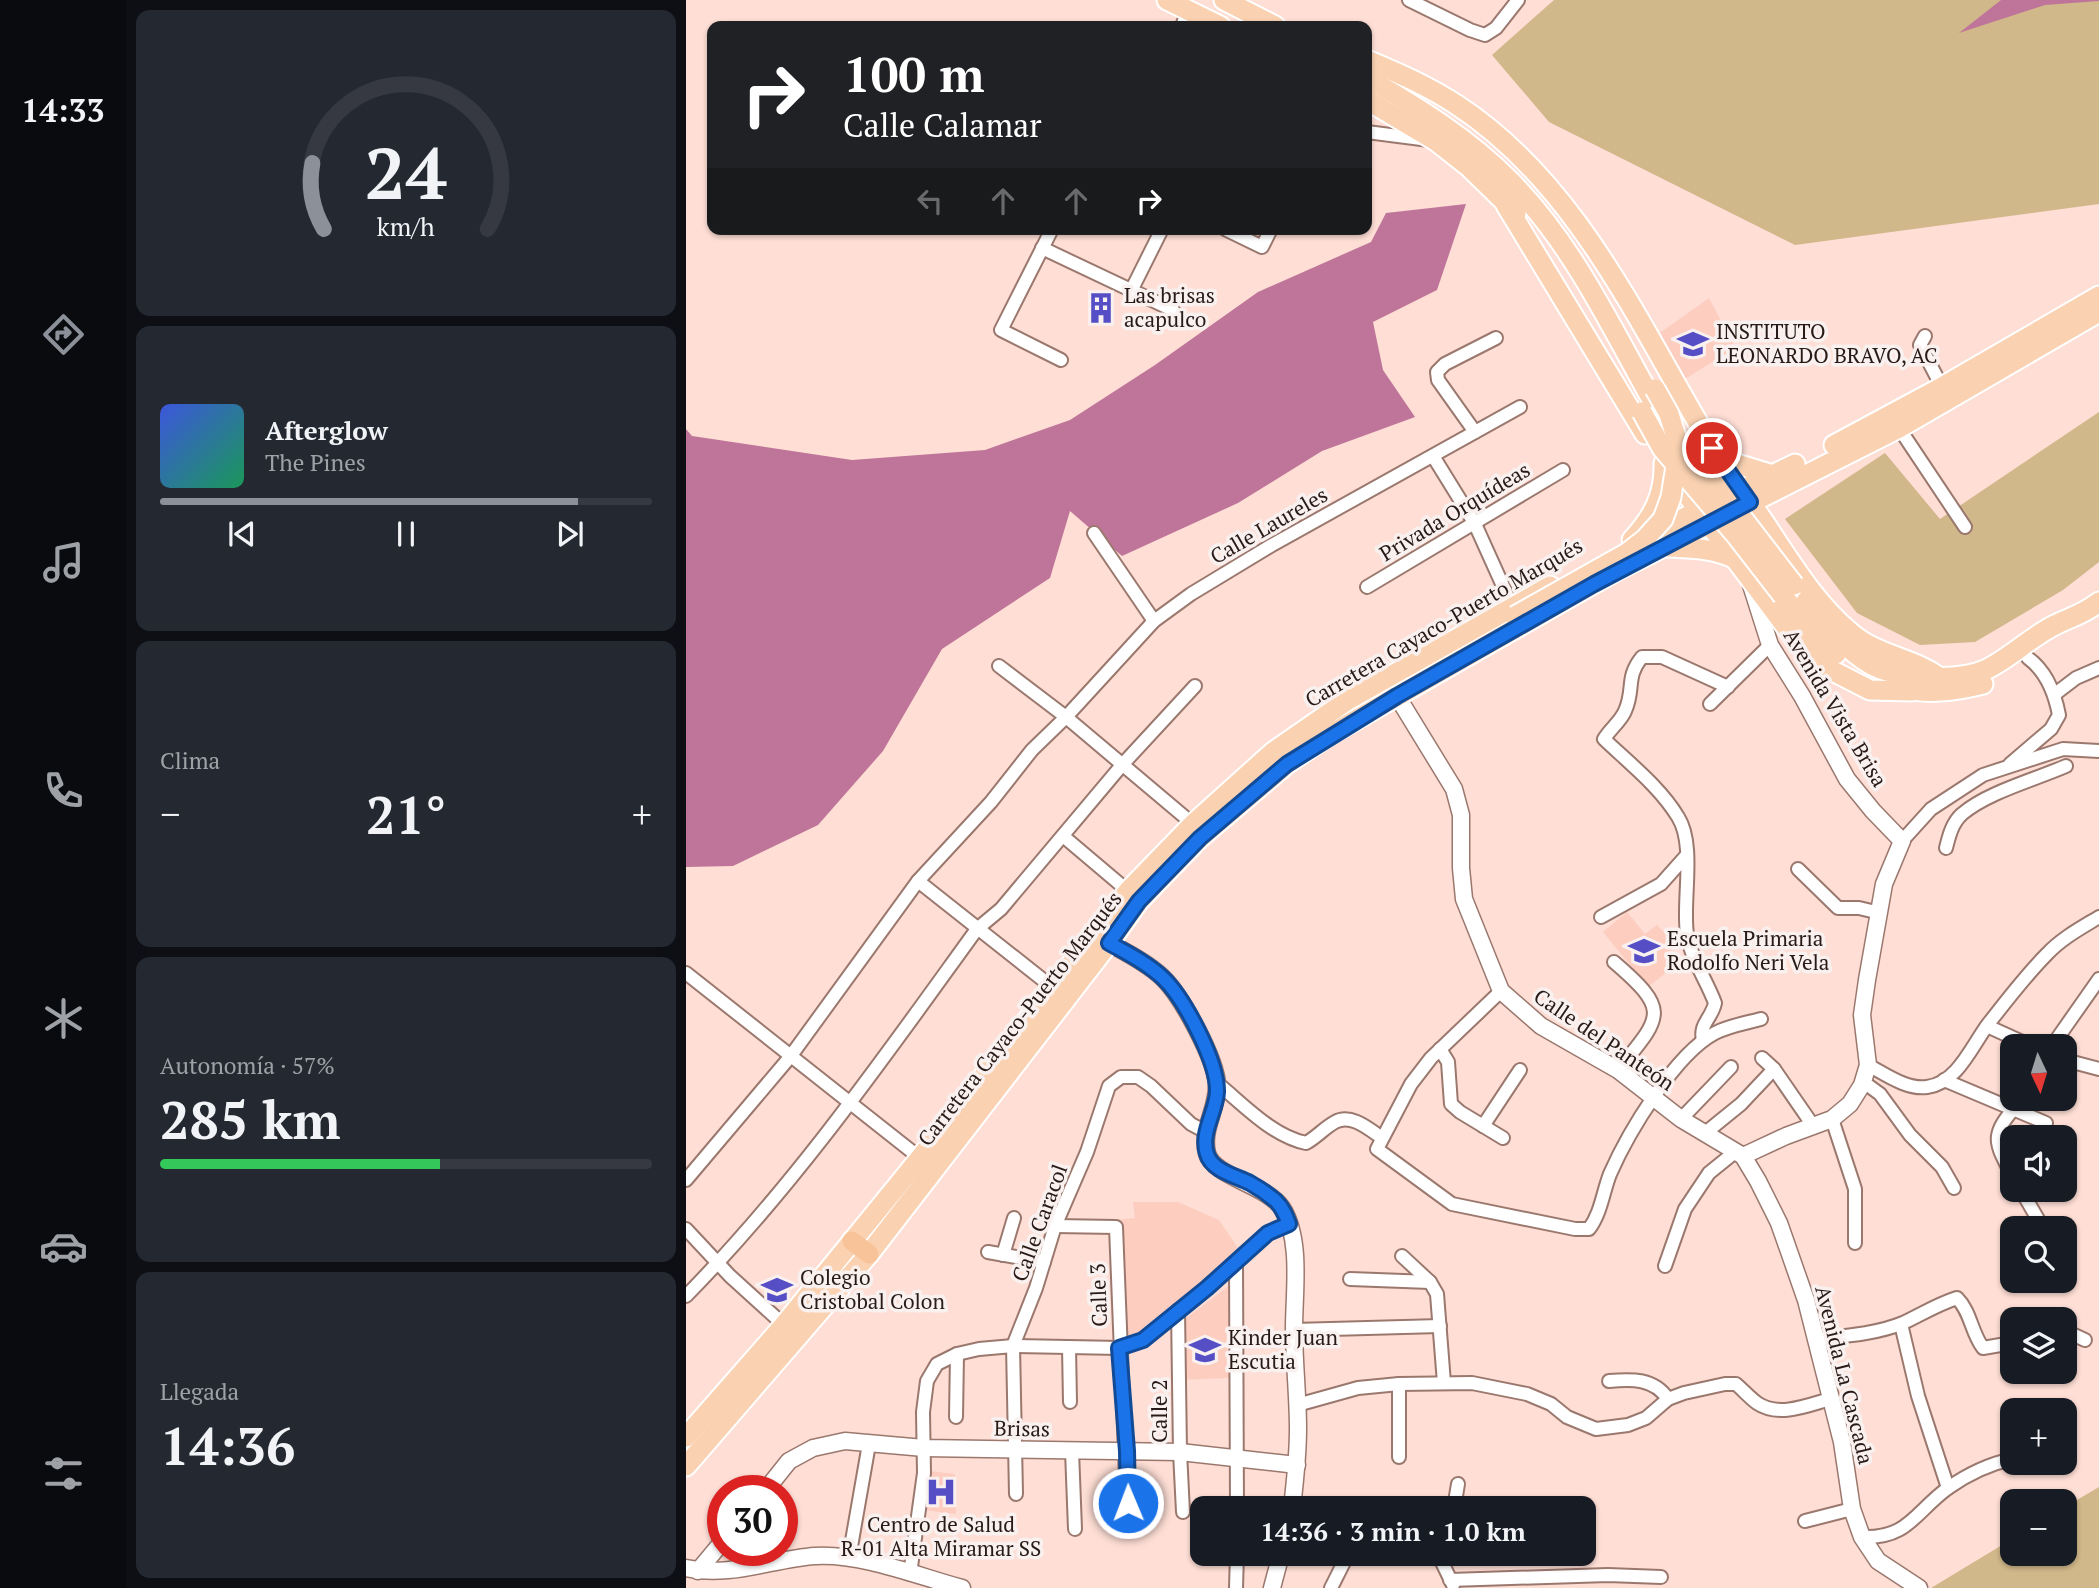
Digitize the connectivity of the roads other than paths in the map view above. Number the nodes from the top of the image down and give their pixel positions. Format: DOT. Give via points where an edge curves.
graph roads {
  1 [pos="1167,0"];
  2 [pos="1224,0"];
  3 [pos="1409,0"];
  4 [pos="1518,0"];
  5 [pos="1246,10"];
  6 [pos="1185,19"];
  7 [pos="1266,21"];
  8 [pos="1273,21"];
  9 [pos="1372,62"];
  10 [pos="1372,81"];
  11 [pos="1403,99"];
  12 [pos="1372,103"];
  13 [pos="1372,133"];
  14 [pos="1436,141"];
  15 [pos="1506,205"];
  16 [pos="1049,235"];
  17 [pos="1159,235"];
  18 [pos="1237,235"];
  19 [pos="1267,235"];
  20 [pos="1042,248"];
  21 [pos="1131,291"];
  22 [pos="2099,296"];
  23 [pos="1173,310"];
  24 [pos="2099,312"];
  25 [pos="1925,336"];
  26 [pos="1496,338"];
  27 [pos="1061,360"];
  28 [pos="1942,387"];
  29 [pos="1520,407"];
  30 [pos="1899,428"];
  31 [pos="1475,432"];
  32 [pos="1712,448"];
  33 [pos="1433,456"];
  34 [pos="1664,463"];
  35 [pos="1563,470"];
  36 [pos="1779,480"];
  37 [pos="1746,497"];
  38 [pos="1703,518"];
  39 [pos="1475,524"];
  40 [pos="1965,527"];
  41 [pos="1094,533"];
  42 [pos="1776,539"];
  43 [pos="1628,545"];
  44 [pos="1667,547"];
  45 [pos="1742,566"];
  46 [pos="1367,587"];
  47 [pos="2099,602"];
  48 [pos="1513,611"];
  49 [pos="2073,619"];
  50 [pos="1154,621"];
  51 [pos="1824,636"];
  52 [pos="1770,645"];
  53 [pos="2028,658"];
  54 [pos="999,666"];
  55 [pos="2099,668"];
  56 [pos="1938,677"];
  57 [pos="1195,686"];
  58 [pos="1728,687"];
  59 [pos="1912,691"];
  60 [pos="2055,694"];
  61 [pos="1397,696"];
  62 [pos="1710,704"];
  63 [pos="1066,717"];
  64 [pos="1331,734"];
  65 [pos="2099,751"];
  66 [pos="1122,765"];
  67 [pos="2066,766"];
  68 [pos="2004,769"];
  69 [pos="1975,779"];
  70 [pos="1986,799"];
  71 [pos="1193,824"];
  72 [pos="1063,836"];
  73 [pos="1902,841"];
  74 [pos="1946,848"];
  75 [pos="1686,856"];
  76 [pos="1798,869"];
  77 [pos="918,881"];
  78 [pos="1128,891"];
  79 [pos="1880,914"];
  80 [pos="1601,917"];
  81 [pos="2099,917"];
  82 [pos="978,929"];
  83 [pos="1109,943"];
  84 [pos="1614,962"];
  85 [pos="686,973"];
  86 [pos="2099,979"];
  87 [pos="1052,987"];
  88 [pos="1501,991"];
  89 [pos="1761,1019"];
  90 [pos="1987,1026"];
  91 [pos="2005,1034"];
  92 [pos="2060,1034"];
  93 [pos="1703,1040"];
  94 [pos="1440,1049"];
  95 [pos="790,1057"];
  96 [pos="1762,1058"];
  97 [pos="2077,1063"];
  98 [pos="1868,1065"];
  99 [pos="1731,1067"];
  100 [pos="1774,1069"];
  101 [pos="2099,1069"];
  102 [pos="1520,1070"];
  103 [pos="1618,1070"];
  104 [pos="1944,1080"];
  105 [pos="1217,1083"];
  106 [pos="1862,1085"];
  107 [pos="1654,1098"];
  108 [pos="850,1104"];
  109 [pos="2000,1104"];
  110 [pos="2012,1111"];
  111 [pos="2016,1111"];
  112 [pos="1681,1119"];
  113 [pos="1832,1119"];
  114 [pos="2046,1123"];
  115 [pos="2001,1125"];
  116 [pos="1483,1126"];
  117 [pos="1814,1127"];
  118 [pos="2000,1127"];
  119 [pos="1206,1132"];
  120 [pos="1704,1134"];
  121 [pos="1503,1138"];
  122 [pos="1379,1143"];
  123 [pos="2000,1152"];
  124 [pos="1739,1154"];
  125 [pos="920,1158"];
  126 [pos="686,1180"];
  127 [pos="1954,1188"];
  128 [pos="1014,1218"];
  129 [pos="1289,1224"];
  130 [pos="1055,1226"];
  131 [pos="686,1229"];
  132 [pos="852,1241"];
  133 [pos="1855,1243"];
  134 [pos="988,1252"];
  135 [pos="869,1254"];
  136 [pos="1003,1255"];
  137 [pos="1402,1256"];
  138 [pos="1044,1262"];
  139 [pos="1236,1262"];
  140 [pos="719,1263"];
  141 [pos="1665,1266"];
  142 [pos="1350,1279"];
  143 [pos="1430,1282"];
  144 [pos="686,1296"];
  145 [pos="1178,1311"];
  146 [pos="1901,1324"];
  147 [pos="784,1325"];
  148 [pos="1440,1326"];
  149 [pos="1294,1329"];
  150 [pos="2077,1337"];
  151 [pos="1817,1339"];
  152 [pos="2085,1340"];
  153 [pos="2000,1345"];
  154 [pos="1013,1346"];
  155 [pos="1069,1347"];
  156 [pos="1119,1348"];
  157 [pos="957,1354"];
  158 [pos="1609,1381"];
  159 [pos="1444,1383"];
  160 [pos="1399,1384"];
  161 [pos="1668,1399"];
  162 [pos="1830,1399"];
  163 [pos="1070,1402"];
  164 [pos="1297,1405"];
  165 [pos="956,1417"];
  166 [pos="694,1430"];
  167 [pos="869,1444"];
  168 [pos="924,1448"];
  169 [pos="1017,1450"];
  170 [pos="1072,1451"];
  171 [pos="1127,1451"];
  172 [pos="1180,1452"];
  173 [pos="1399,1457"];
  174 [pos="1236,1458"];
  175 [pos="2000,1461"];
  176 [pos="1297,1465"];
  177 [pos="686,1466"];
  178 [pos="778,1475"];
  179 [pos="1458,1484"];
  180 [pos="1948,1488"];
  181 [pos="1016,1494"];
  182 [pos="1237,1496"];
  183 [pos="1293,1496"];
  184 [pos="1456,1496"];
  185 [pos="1852,1509"];
  186 [pos="1183,1512"];
  187 [pos="1805,1521"];
  188 [pos="1075,1529"];
  189 [pos="1128,1529"];
  190 [pos="1862,1537"];
  191 [pos="707,1555"];
  192 [pos="849,1558"];
  193 [pos="1237,1566"];
  194 [pos="1278,1566"];
  195 [pos="1340,1566"];
  196 [pos="1444,1566"];
  197 [pos="692,1569"];
  198 [pos="910,1574"];
  199 [pos="1661,1577"];
  200 [pos="1452,1584"];
  201 [pos="962,1588"];
  202 [pos="1236,1588"];
  203 [pos="1272,1588"];
  204 [pos="1331,1588"];
  205 [pos="1919,1588"];
  1 -- 6 [label="main road"];
  2 -- 5 [label="main road"];
  3 -- 4 [label="street" via="1485,35"];
  5 -- 7 [label="main road"];
  5 -- 8 [label="main road"];
  9 -- 32 [label="main road" via="1458,105 1516,152 1558,197 1598,251"];
  10 -- 11 [label="main road"];
  11 -- 48 [label="main road, bridge" via="1428,102 1483,139 1527,179 1570,236 1669,414 1679,447 1663,519 1645,539 1627,553"];
  11 -- 51 [label="main road, bridge" via="1511,181 1566,249 1675,438 1730,502"];
  12 -- 14 [label="main road"];
  13 -- 14 [label="street"];
  14 -- 15 [label="main road"];
  15 -- 34 [label="main road"];
  15 -- 51 [label="main road, bridge" via="1552,256 1662,448"];
  16 -- 20 [label="street"];
  17 -- 21 [label="street"];
  18 -- 19 [label="street" via="1262,247"];
  20 -- 21 [label="street"];
  20 -- 27 [label="street" via="1001,330"];
  21 -- 23 [label="street"];
  22 -- 28 [label="main road"];
  24 -- 30 [label="main road"];
  25 -- 28 [label="street" via="1920,345"];
  26 -- 31 [label="street" via="1437,372"];
  28 -- 36 [label="main road"];
  29 -- 31 [label="street, Calle Laureles"];
  30 -- 36 [label="main road"];
  30 -- 40 [label="street"];
  31 -- 33 [label="street, Calle Laureles"];
  32 -- 36 [label="main road" via="1737,464"];
  32 -- 37 [label="main road"];
  33 -- 39 [label="street"];
  33 -- 50 [label="street, Calle Laureles" via="1272,545"];
  34 -- 38 [label="main road"];
  34 -- 43 [label="main road" via="1657,506"];
  35 -- 39 [label="street, Privada Orquídeas"];
  36 -- 37 [label="main road"];
  36 -- 42 [label="main road" via="1769,505"];
  37 -- 38 [label="main road"];
  37 -- 42 [label="main road"];
  38 -- 43 [label="main road, Carretera Cayaco-Puerto Marqués"];
  38 -- 44 [label="main road, Carretera Cayaco-Puerto Marqués"];
  38 -- 45 [label="main road"];
  39 -- 46 [label="street, Privada Orquídeas"];
  39 -- 48 [label="street"];
  41 -- 50 [label="street"];
  42 -- 56 [label="main road" via="1814,593 1850,633 1884,654 1924,667"];
  43 -- 48 [label="main road, Carretera Cayaco-Puerto Marqués"];
  44 -- 45 [label="main road" via="1721,552"];
  44 -- 61 [label="main road, Carretera Cayaco-Puerto Marqués" via="1616,571"];
  45 -- 52 [label="street, Avenida Vista Brisa"];
  45 -- 59 [label="main road" via="1796,640 1829,669 1870,690"];
  47 -- 49 [label="main road"];
  48 -- 64 [label="main road" via="1366,700"];
  48 -- 71 [label="main road, Carretera Cayaco-Puerto Marqués" via="1348,700 1273,752"];
  49 -- 53 [label="main road" via="2065,632"];
  49 -- 56 [label="main road" via="2056,624 1982,671"];
  50 -- 63 [label="street, Calle Laureles"];
  51 -- 56 [label="main road" via="1872,665"];
  51 -- 59 [label="main road" via="1868,677"];
  52 -- 58 [label="street"];
  52 -- 73 [label="street, Avenida Vista Brisa" via="1847,779"];
  53 -- 59 [label="main road" via="1984,684 1951,692"];
  53 -- 60 [label="street"];
  54 -- 63 [label="street"];
  55 -- 60 [label="street"];
  57 -- 66 [label="street"];
  58 -- 62 [label="street"];
  58 -- 75 [label="street" via="1662,657 1642,657 1632,670 1624,714 1604,738 1680,819"];
  60 -- 68 [label="street" via="2059,715 2050,729"];
  61 -- 64 [label="main road, Carretera Cayaco-Puerto Marqués"];
  61 -- 88 [label="street, Calle del Panteón" via="1454,789 1461,815 1464,899"];
  63 -- 66 [label="street"];
  63 -- 77 [label="street, Calle Laureles"];
  64 -- 83 [label="main road, Carretera Cayaco-Puerto Marqués" via="1287,764 1200,838 1139,901"];
  65 -- 68 [label="street" via="2063,749"];
  66 -- 71 [label="street"];
  66 -- 72 [label="street"];
  67 -- 70 [label="street"];
  68 -- 69 [label="street"];
  69 -- 70 [label="street"];
  69 -- 73 [label="street" via="1931,808"];
  70 -- 74 [label="street" via="1961,815 1951,828"];
  71 -- 78 [label="main road, Carretera Cayaco-Puerto Marqués"];
  72 -- 78 [label="street"];
  72 -- 82 [label="street"];
  73 -- 79 [label="street" via="1884,884"];
  75 -- 80 [label="street" via="1661,884"];
  75 -- 93 [label="street" via="1690,953 1714,1003 1703,1024"];
  76 -- 79 [label="street" via="1838,908"];
  77 -- 82 [label="street"];
  77 -- 95 [label="street, Calle Laureles"];
  78 -- 87 [label="main road, Carretera Cayaco-Puerto Marqués"];
  79 -- 98 [label="street" via="1862,1015"];
  81 -- 90 [label="street" via="2048,952"];
  82 -- 87 [label="street"];
  82 -- 108 [label="street"];
  83 -- 105 [label="street" via="1150,967 1174,991 1207,1051"];
  83 -- 135 [label="main road, Carretera Cayaco-Puerto Marqués"];
  84 -- 103 [label="street" via="1653,1000 1655,1013 1642,1041"];
  85 -- 95 [label="street"];
  86 -- 92 [label="street"];
  87 -- 125 [label="main road, Carretera Cayaco-Puerto Marqués"];
  88 -- 94 [label="street"];
  88 -- 103 [label="street, Calle del Panteón" via="1541,1026"];
  89 -- 93 [label="street"];
  90 -- 91 [label="street"];
  90 -- 104 [label="street" via="1961,1065"];
  93 -- 107 [label="street"];
  94 -- 116 [label="street" via="1448,1062 1451,1104"];
  94 -- 122 [label="street" via="1411,1084"];
  95 -- 108 [label="street"];
  95 -- 126 [label="street, Calle Laureles"];
  96 -- 100 [label="street"];
  97 -- 101 [label="street"];
  98 -- 104 [label="street" via="1903,1083 1928,1087"];
  98 -- 106 [label="street"];
  99 -- 112 [label="street"];
  100 -- 117 [label="street"];
  100 -- 120 [label="street"];
  102 -- 116 [label="street"];
  103 -- 107 [label="street, Calle del Panteón"];
  104 -- 109 [label="street"];
  105 -- 119 [label="street"];
  105 -- 122 [label="street" via="1295,1140 1306,1143 1345,1119 1355,1121"];
  106 -- 113 [label="street" via="1850,1104"];
  106 -- 127 [label="street" via="1880,1094 1910,1135 1942,1167"];
  107 -- 112 [label="street, Calle del Panteón"];
  107 -- 122 [label="street" via="1628,1138 1589,1229 1452,1204"];
  108 -- 125 [label="street"];
  108 -- 140 [label="street"];
  110 -- 115 [label="street"];
  111 -- 114 [label="street"];
  112 -- 120 [label="street, Calle del Panteón"];
  113 -- 117 [label="street"];
  113 -- 133 [label="street" via="1855,1189"];
  116 -- 121 [label="street"];
  117 -- 124 [label="street"];
  118 -- 123 [label="street" via="1996,1138"];
  119 -- 129 [label="street" via="1207,1155 1215,1166 1278,1202"];
  119 -- 130 [label="street, Calle Caracol" via="1138,1077 1121,1077 1110,1086"];
  120 -- 124 [label="street, Calle del Panteón"];
  124 -- 141 [label="street" via="1709,1172 1685,1209"];
  124 -- 151 [label="street, Avenida La Cascada" via="1779,1223"];
  125 -- 132 [label="main road, Carretera Cayaco-Puerto Marqués"];
  128 -- 136 [label="street"];
  129 -- 139 [label="street" via="1268,1233"];
  129 -- 149 [label="street" via="1296,1275"];
  130 -- 138 [label="street, Calle Caracol"];
  130 -- 156 [label="street, Calle 3" via="1116,1227"];
  131 -- 140 [label="street"];
  132 -- 135 [label="highway"];
  132 -- 147 [label="main road, Carretera Cayaco-Puerto Marqués"];
  134 -- 136 [label="street"];
  135 -- 166 [label="main road, Carretera Cayaco-Puerto Marqués"];
  136 -- 138 [label="street"];
  137 -- 143 [label="street"];
  138 -- 154 [label="street, Calle Caracol"];
  139 -- 145 [label="street"];
  139 -- 174 [label="street"];
  140 -- 144 [label="street"];
  140 -- 147 [label="street"];
  142 -- 143 [label="street"];
  143 -- 148 [label="street" via="1437,1294"];
  145 -- 156 [label="street" via="1143,1340"];
  145 -- 172 [label="street, Calle 2"];
  146 -- 151 [label="street"];
  146 -- 153 [label="street" via="1958,1298 1983,1348"];
  146 -- 180 [label="street"];
  147 -- 166 [label="main road, Carretera Cayaco-Puerto Marqués"];
  148 -- 149 [label="street"];
  148 -- 159 [label="street"];
  149 -- 164 [label="street"];
  150 -- 152 [label="street"];
  151 -- 162 [label="street, Avenida La Cascada"];
  154 -- 155 [label="street"];
  154 -- 157 [label="street"];
  154 -- 169 [label="street, Calle Caracol"];
  155 -- 156 [label="street"];
  155 -- 163 [label="street"];
  156 -- 171 [label="street, Calle 3"];
  157 -- 165 [label="street"];
  157 -- 168 [label="street" via="937,1364 927,1381"];
  158 -- 161 [label="street" via="1647,1381"];
  159 -- 160 [label="street"];
  159 -- 161 [label="street" via="1472,1383 1527,1394 1597,1429 1646,1418"];
  160 -- 164 [label="street" via="1358,1388"];
  160 -- 173 [label="street"];
  161 -- 162 [label="street" via="1736,1384 1758,1404 1774,1410"];
  162 -- 185 [label="street, Avenida La Cascada"];
  164 -- 176 [label="street"];
  166 -- 177 [label="main road, Carretera Cayaco-Puerto Marqués"];
  167 -- 168 [label="street, Brisas"];
  167 -- 178 [label="street, Brisas" via="845,1441 813,1448 789,1461"];
  167 -- 192 [label="street"];
  168 -- 169 [label="street, Brisas"];
  168 -- 198 [label="street"];
  169 -- 170 [label="street, Brisas"];
  169 -- 181 [label="street, Calle Caracol"];
  170 -- 171 [label="street, Brisas"];
  170 -- 188 [label="street"];
  171 -- 172 [label="street, Brisas"];
  171 -- 189 [label="street, Calle 3"];
  172 -- 174 [label="street, Brisas"];
  172 -- 186 [label="street, Calle 2"];
  174 -- 176 [label="street, Brisas"];
  174 -- 182 [label="street"];
  175 -- 180 [label="street"];
  176 -- 183 [label="street"];
  179 -- 184 [label="street"];
  180 -- 190 [label="street" via="1898,1532"];
  185 -- 187 [label="street"];
  185 -- 190 [label="street, Avenida La Cascada"];
  190 -- 205 [label="street, Avenida La Cascada" via="1878,1561"];
  191 -- 197 [label="street"];
  192 -- 197 [label="street" via="816,1556 726,1571"];
  192 -- 198 [label="street"];
  193 -- 202 [label="street"];
  194 -- 203 [label="street"];
  195 -- 204 [label="street"];
  196 -- 200 [label="street"];
  198 -- 201 [label="street"];
  199 -- 200 [label="street" via="1608,1575"];
}
